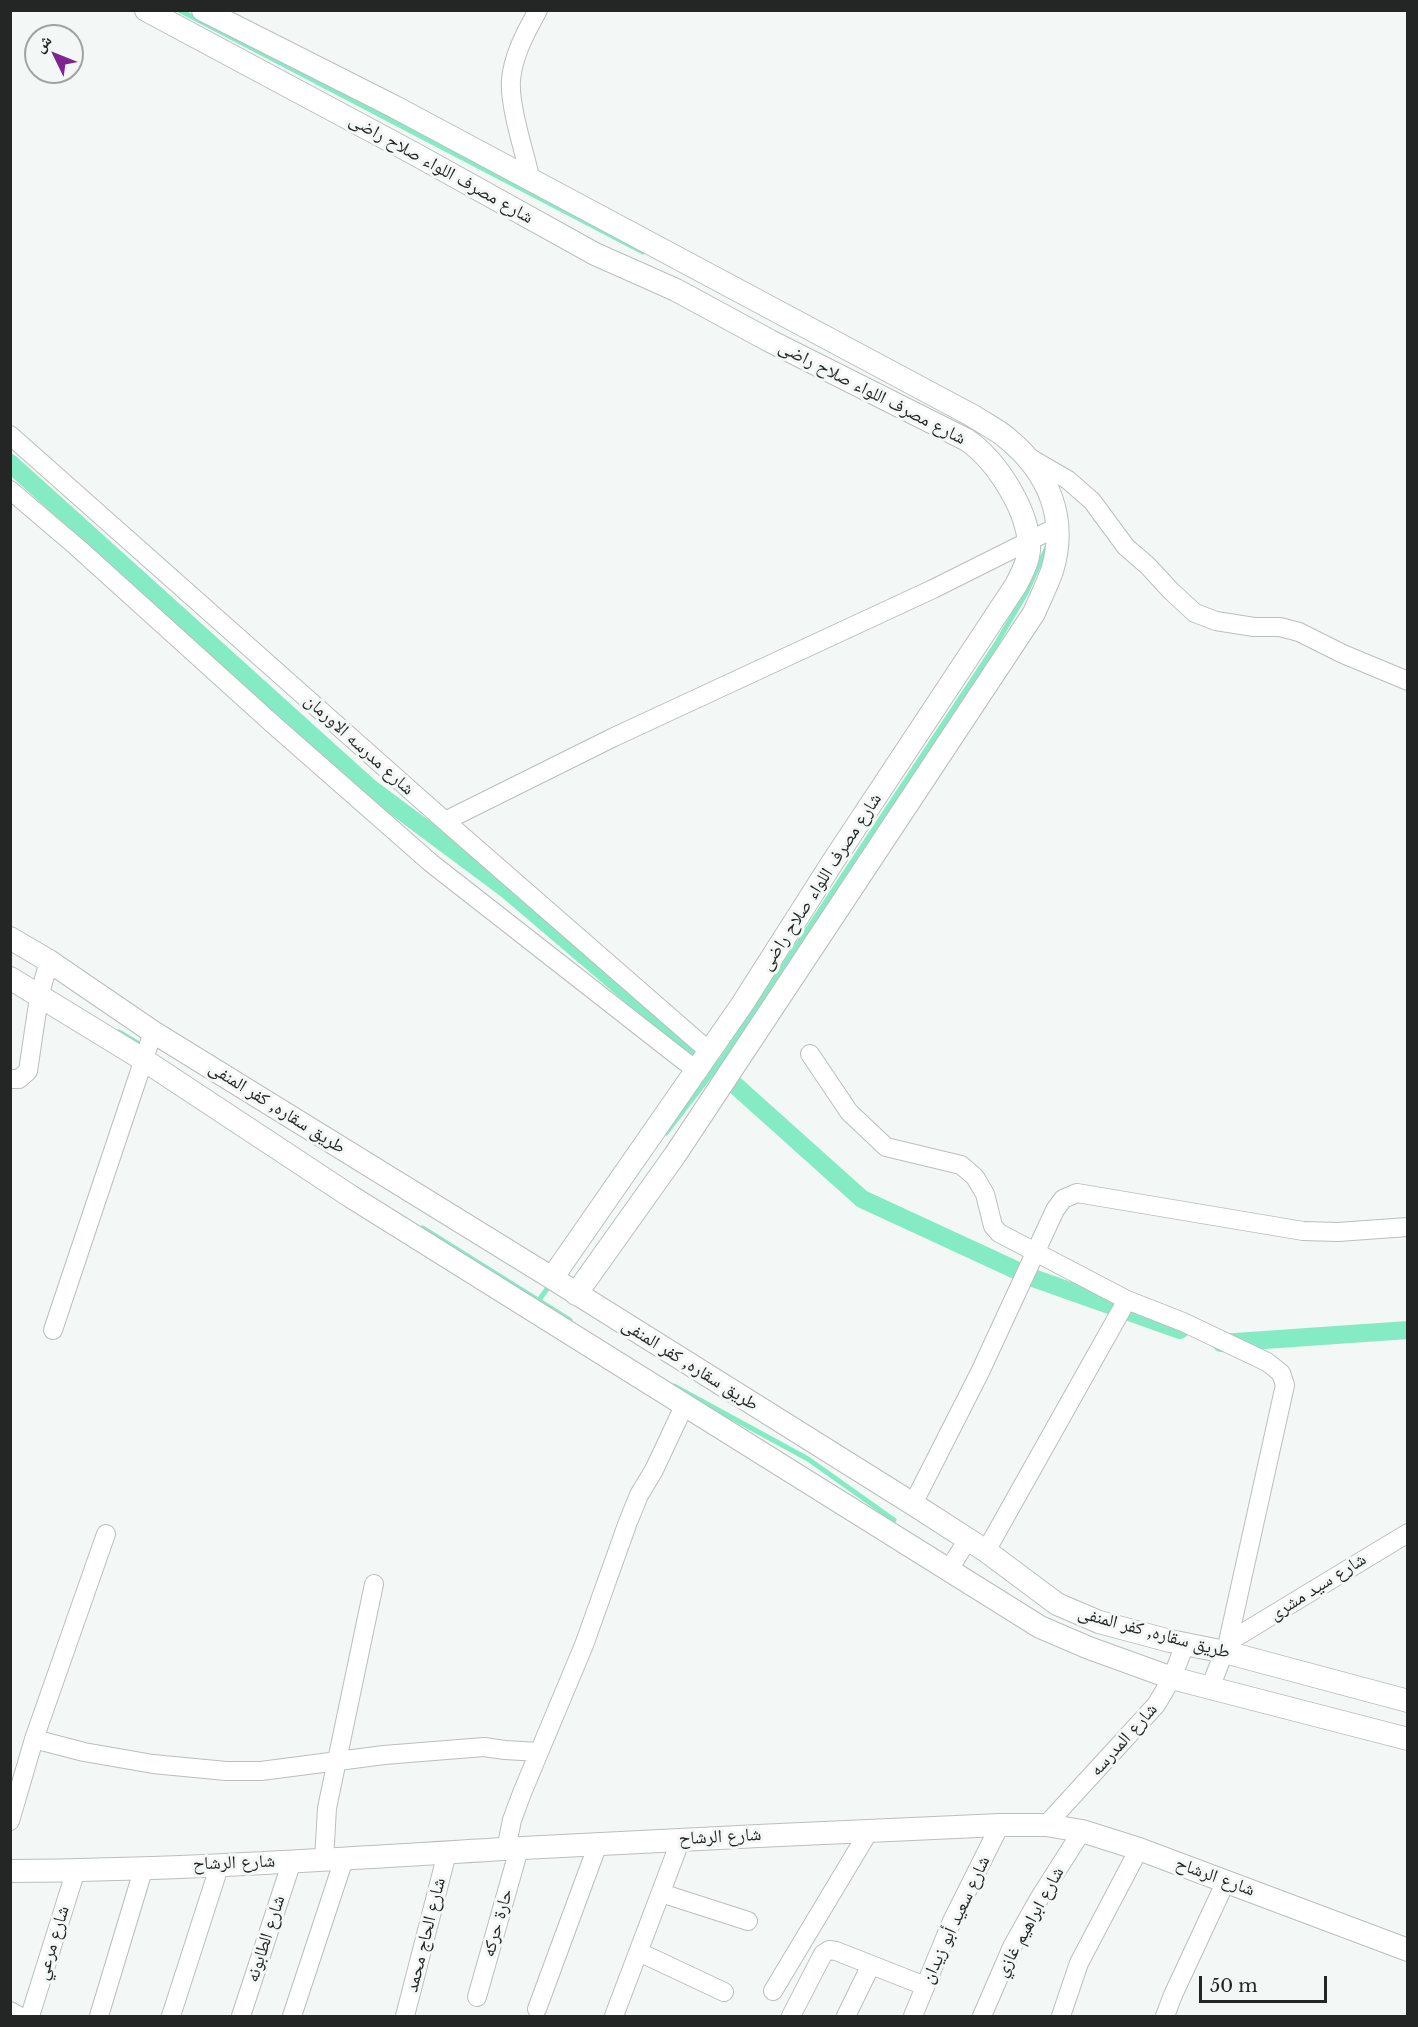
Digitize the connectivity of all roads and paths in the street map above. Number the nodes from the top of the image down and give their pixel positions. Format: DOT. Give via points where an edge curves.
graph roads {
  1 [pos="146,10"];
  2 [pos="203,10"];
  3 [pos="538,10"];
  4 [pos="531,181"];
  5 [pos="10,435"];
  6 [pos="1026,456"];
  7 [pos="10,490"];
  8 [pos="1057,527"];
  9 [pos="1028,540"];
  10 [pos="1407,681"];
  11 [pos="445,821"];
  12 [pos="812,894"];
  13 [pos="838,908"];
  14 [pos="10,938"];
  15 [pos="10,978"];
  16 [pos="44,979"];
  17 [pos="743,1003"];
  18 [pos="767,1017"];
  19 [pos="153,1032"];
  20 [pos="710,1052"];
  21 [pos="810,1054"];
  22 [pos="144,1060"];
  23 [pos="697,1071"];
  24 [pos="10,1080"];
  25 [pos="719,1089"];
  26 [pos="259,1118"];
  27 [pos="1407,1227"];
  28 [pos="1036,1253"];
  29 [pos="552,1278"];
  30 [pos="576,1294"];
  31 [pos="1127,1300"];
  32 [pos="53,1330"];
  33 [pos="685,1404"];
  34 [pos="723,1407"];
  35 [pos="913,1504"];
  36 [pos="1407,1533"];
  37 [pos="106,1534"];
  38 [pos="973,1545"];
  39 [pos="950,1568"];
  40 [pos="374,1584"];
  41 [pos="1185,1644"];
  42 [pos="1227,1647"];
  43 [pos="1172,1678"];
  44 [pos="1210,1688"];
  45 [pos="1407,1701"];
  46 [pos="34,1739"];
  47 [pos="1407,1739"];
  48 [pos="539,1752"];
  49 [pos="337,1760"];
  50 [pos="10,1821"];
  51 [pos="1000,1825"];
  52 [pos="1046,1825"];
  53 [pos="869,1831"];
  54 [pos="1082,1831"];
  55 [pos="681,1839"];
  56 [pos="598,1844"];
  57 [pos="513,1849"];
  58 [pos="1139,1849"];
  59 [pos="447,1853"];
  60 [pos="334,1859"];
  61 [pos="292,1861"];
  62 [pos="220,1864"];
  63 [pos="144,1868"];
  64 [pos="76,1870"];
  65 [pos="10,1871"];
  66 [pos="1226,1881"];
  67 [pos="661,1893"];
  68 [pos="748,1921"];
  69 [pos="1407,1950"];
  70 [pos="639,1952"];
  71 [pos="871,1965"];
  72 [pos="925,1986"];
  73 [pos="773,1991"];
  74 [pos="724,1992"];
  75 [pos="477,1997"];
  76 [pos="537,2009"];
  77 [pos="10,2011"];
  78 [pos="19,2016"];
  79 [pos="30,2016"];
  80 [pos="99,2016"];
  81 [pos="171,2016"];
  82 [pos="241,2016"];
  83 [pos="292,2016"];
  84 [pos="405,2016"];
  85 [pos="614,2016"];
  86 [pos="791,2016"];
  87 [pos="846,2016"];
  88 [pos="913,2016"];
  89 [pos="982,2016"];
  90 [pos="1061,2016"];
  91 [pos="1165,2016"];
  1 -- 9 [label="street, شارع مصرف اللواء صلاح راضى" via="595,254 676,290 967,440 978,447 1001,475 1025,524"];
  2 -- 4 [label="street, شارع مصرف اللواء صلاح راضى"];
  3 -- 4 [label="street" via="515,61 512,79 512,97"];
  4 -- 6 [label="street, شارع مصرف اللواء صلاح راضى" via="973,416 1008,438"];
  5 -- 11 [label="street, شارع مدرسه الاورمان"];
  6 -- 8 [label="street, شارع مصرف اللواء صلاح راضى" via="1047,484"];
  6 -- 10 [label="street" via="1068,480 1092,501 1126,548 1195,613 1216,621 1299,632"];
  7 -- 23 [label="street" via="431,863"];
  8 -- 9 [label="street"];
  8 -- 13 [label="street, شارع مصرف اللواء صلاح راضى" via="1052,571 1034,613"];
  9 -- 11 [label="street"];
  9 -- 12 [label="street, شارع مصرف اللواء صلاح راضى" via="1026,564 1016,585"];
  11 -- 20 [label="street, شارع مدرسه الاورمان"];
  12 -- 13 [label="street"];
  12 -- 17 [label="street, شارع مصرف اللواء صلاح راضى"];
  13 -- 18 [label="street, شارع مصرف اللواء صلاح راضى"];
  14 -- 16 [label="street, طريق سقاره, كفر المنفى"];
  15 -- 16 [label="street, طريق سقاره, كفر المنفى"];
  16 -- 19 [label="street, طريق سقاره, كفر المنفى"];
  16 -- 22 [label="street, طريق سقاره, كفر المنفى"];
  16 -- 24 [label="street" via="28,1071 19,1079"];
  17 -- 18 [label="street"];
  17 -- 20 [label="street, شارع مصرف اللواء صلاح راضى"];
  18 -- 25 [label="street, شارع مصرف اللواء صلاح راضى"];
  19 -- 22 [label="street"];
  19 -- 26 [label="street, طريق سقاره, كفر المنفى"];
  20 -- 23 [label="street, شارع مصرف اللواء صلاح راضى"];
  21 -- 28 [label="street" via="849,1112 886,1147 961,1165 975,1177 985,1194 993,1226"];
  22 -- 26 [label="street, طريق سقاره, كفر المنفى"];
  22 -- 32 [label="street"];
  23 -- 25 [label="street"];
  23 -- 29 [label="street, شارع مصرف اللواء صلاح راضى"];
  25 -- 30 [label="street, شارع مصرف اللواء صلاح راضى"];
  26 -- 29 [label="street, طريق سقاره, كفر المنفى" via="453,1218"];
  26 -- 33 [label="street, طريق سقاره, كفر المنفى" via="350,1196"];
  27 -- 28 [label="street" via="1303,1231 1077,1192 1063,1199 1055,1210"];
  28 -- 31 [label="street"];
  28 -- 35 [label="street"];
  29 -- 30 [label="street, طريق سقاره, كفر المنفى"];
  30 -- 34 [label="street, طريق سقاره, كفر المنفى"];
  31 -- 38 [label="street"];
  31 -- 42 [label="street" via="1267,1362 1281,1373 1285,1385"];
  33 -- 34 [label="street, طريق سقاره, كفر المنفى"];
  33 -- 48 [label="street, حارة حركه" via="639,1495 584,1645"];
  34 -- 35 [label="street, طريق سقاره, كفر المنفى"];
  34 -- 39 [label="street, طريق سقاره, كفر المنفى"];
  35 -- 38 [label="street, طريق سقاره, كفر المنفى"];
  36 -- 42 [label="street, شارع سيد مشرى"];
  37 -- 46 [label="street"];
  38 -- 39 [label="street"];
  38 -- 41 [label="street, طريق سقاره, كفر المنفى" via="1057,1604 1099,1622"];
  39 -- 43 [label="street, طريق سقاره, كفر المنفى" via="1040,1627"];
  40 -- 49 [label="street"];
  41 -- 42 [label="street, طريق سقاره, كفر المنفى"];
  41 -- 43 [label="street, شارع المدرسه"];
  42 -- 44 [label="street"];
  42 -- 45 [label="street, طريق سقاره, كفر المنفى"];
  43 -- 44 [label="street, طريق سقاره, كفر المنفى"];
  43 -- 52 [label="street, شارع المدرسه" via="1146,1718"];
  44 -- 47 [label="street, طريق سقاره, كفر المنفى"];
  46 -- 49 [label="street" via="153,1764 226,1771 261,1771"];
  46 -- 50 [label="street"];
  48 -- 49 [label="street" via="484,1747"];
  48 -- 57 [label="street, حارة حركه" via="512,1820"];
  49 -- 60 [label="street" via="327,1808"];
  51 -- 52 [label="street, شارع الرشاح"];
  51 -- 53 [label="street, شارع الرشاح"];
  51 -- 72 [label="street, شارع سعيد أبو زيدان"];
  52 -- 54 [label="street, شارع الرشاح"];
  53 -- 55 [label="street, شارع الرشاح"];
  53 -- 73 [label="street"];
  54 -- 58 [label="street, شارع الرشاح"];
  54 -- 89 [label="street, شارع ابراهيم غازي" via="1012,1947"];
  55 -- 56 [label="street, شارع الرشاح"];
  55 -- 67 [label="street"];
  56 -- 57 [label="street, شارع الرشاح"];
  56 -- 76 [label="street"];
  57 -- 59 [label="street, شارع الرشاح"];
  57 -- 75 [label="street, حارة حركه"];
  58 -- 66 [label="street, شارع الرشاح"];
  58 -- 90 [label="street" via="1079,1963"];
  59 -- 60 [label="street, شارع الرشاح"];
  59 -- 84 [label="street, شارع الحاج محمد"];
  60 -- 61 [label="street, شارع الرشاح"];
  60 -- 83 [label="street"];
  61 -- 62 [label="street, شارع الرشاح"];
  61 -- 82 [label="street, شارع الطابونه"];
  62 -- 63 [label="street, شارع الرشاح"];
  62 -- 81 [label="street"];
  63 -- 64 [label="street, شارع الرشاح"];
  63 -- 80 [label="street"];
  64 -- 65 [label="street, شارع الرشاح"];
  64 -- 79 [label="street, شارع مرعي"];
  66 -- 69 [label="street, شارع الرشاح"];
  66 -- 91 [label="street"];
  67 -- 68 [label="street"];
  67 -- 70 [label="street"];
  70 -- 74 [label="street"];
  70 -- 85 [label="street"];
  71 -- 72 [label="street"];
  71 -- 86 [label="street" via="836,1951 825,1952"];
  71 -- 87 [label="street"];
  72 -- 88 [label="street, شارع سعيد أبو زيدان"];
  77 -- 78 [label="street"];
}
